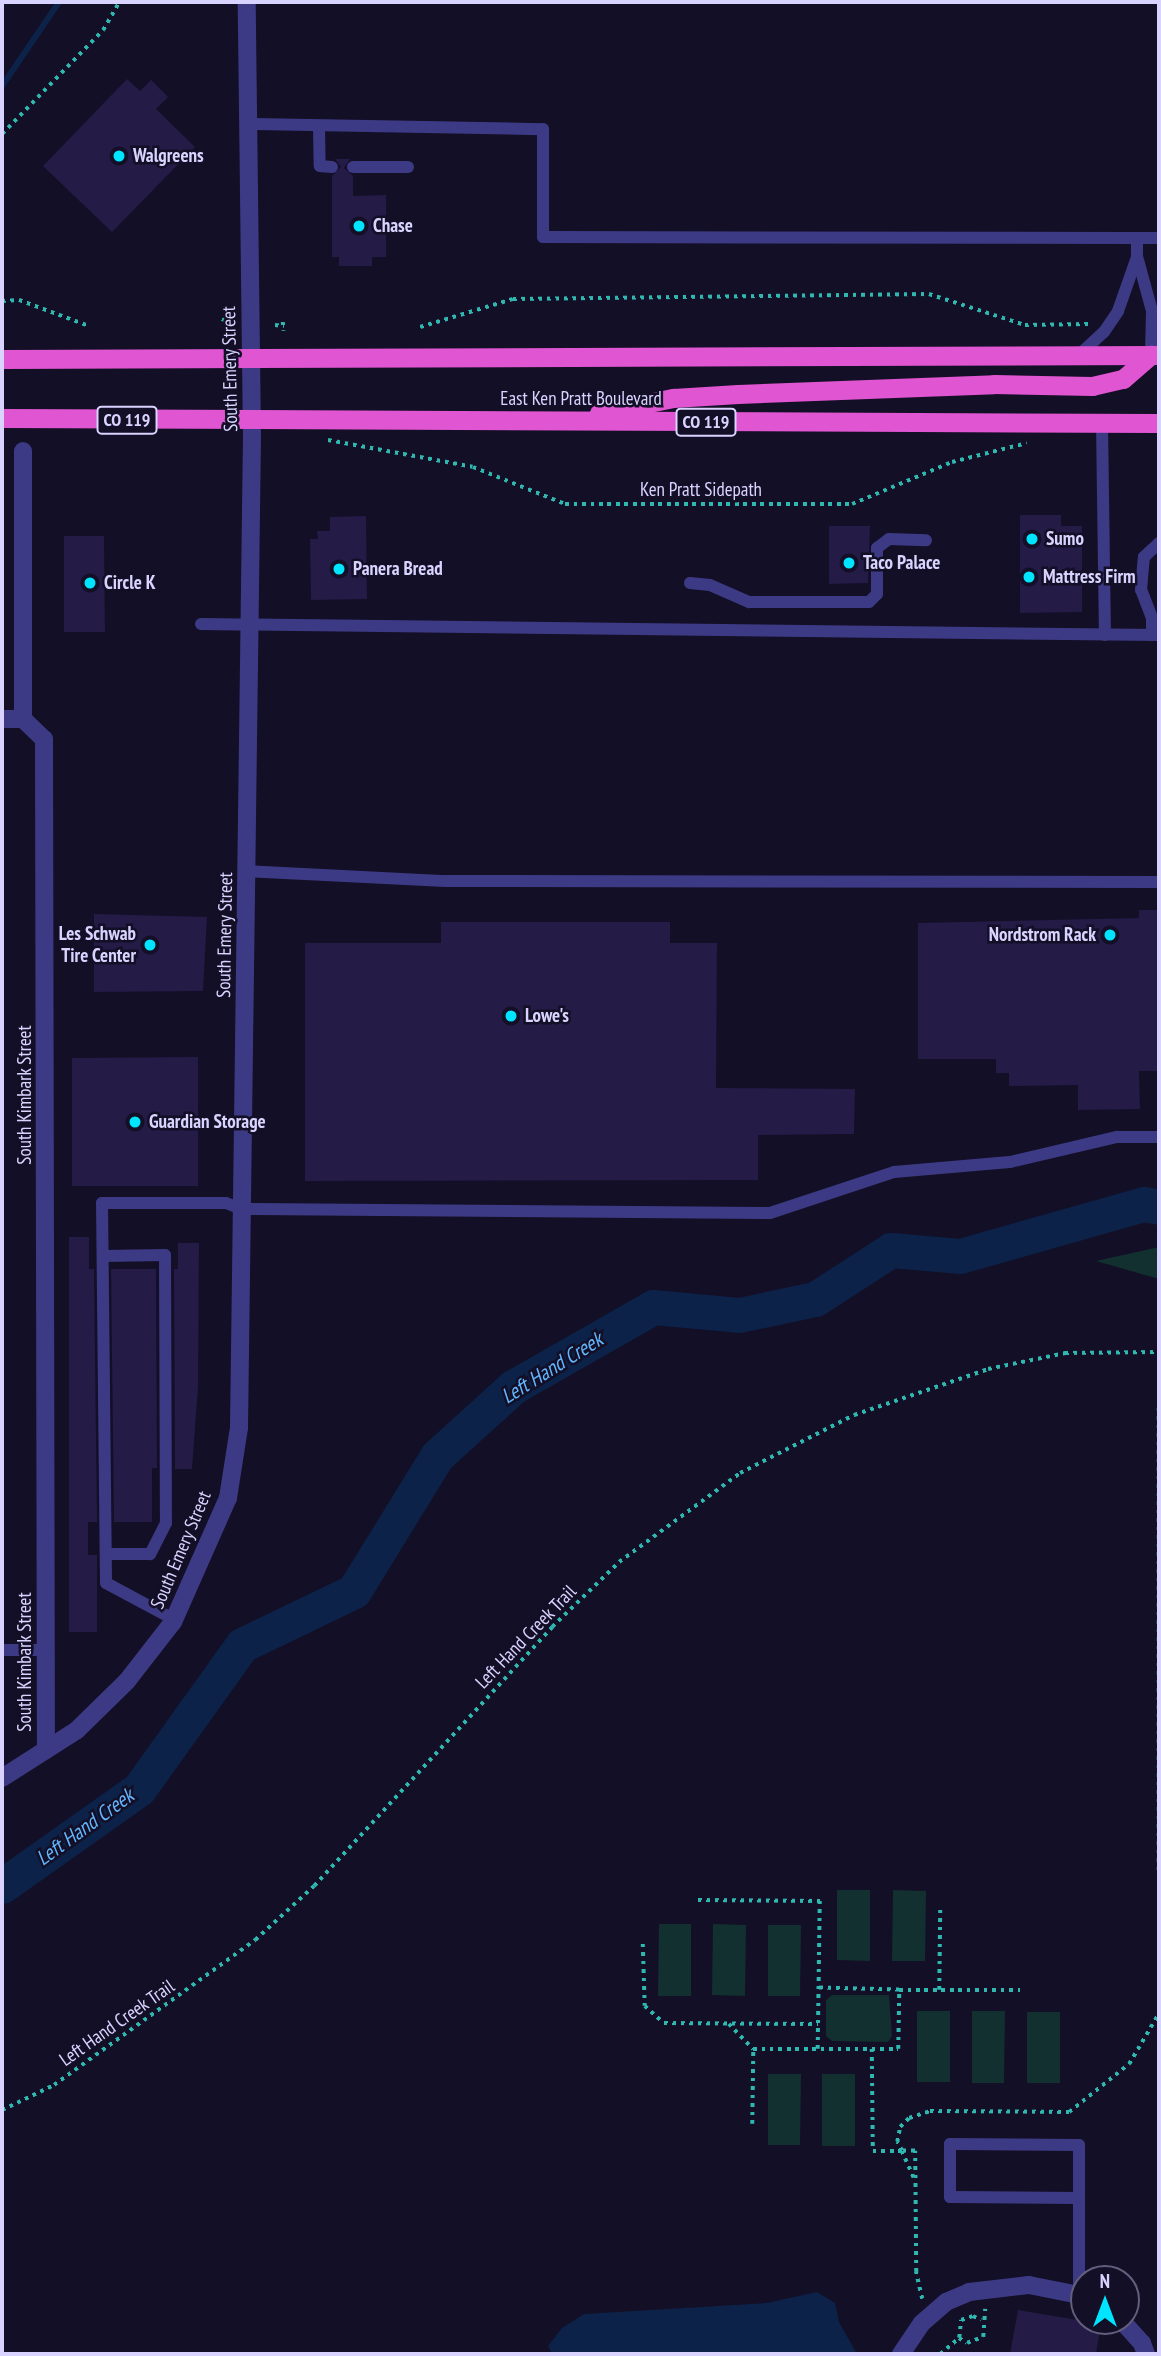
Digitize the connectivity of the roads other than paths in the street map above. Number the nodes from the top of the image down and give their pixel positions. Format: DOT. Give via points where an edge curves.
graph roads {
  1 [pos="247,2"];
  2 [pos="247,124"];
  3 [pos="319,127"];
  4 [pos="332,167"];
  5 [pos="353,167"];
  6 [pos="408,167"];
  7 [pos="1138,238"];
  8 [pos="1159,238"];
  9 [pos="1138,256"];
  10 [pos="1079,355"];
  11 [pos="1155,355"];
  12 [pos="250,357"];
  13 [pos="2,359"];
  14 [pos="2,418"];
  15 [pos="252,421"];
  16 [pos="560,421"];
  17 [pos="1102,422"];
  18 [pos="1159,423"];
  19 [pos="23,451"];
  20 [pos="926,540"];
  21 [pos="1159,542"];
  22 [pos="690,583"];
  23 [pos="201,624"];
  24 [pos="250,625"];
  25 [pos="1105,635"];
  26 [pos="1156,635"];
  27 [pos="2,719"];
  28 [pos="23,719"];
  29 [pos="246,871"];
  30 [pos="1159,882"];
  31 [pos="1159,1137"];
  32 [pos="242,1209"];
  33 [pos="103,1256"];
  34 [pos="106,1554"];
  35 [pos="175,1620"];
  36 [pos="2,1650"];
  37 [pos="45,1650"];
  38 [pos="46,1750"];
  39 [pos="2,1778"];
  40 [pos="1079,2198"];
  41 [pos="1081,2265"];
  42 [pos="1070,2294"];
  43 [pos="1135,2335"];
  44 [pos="901,2354"];
  45 [pos="1146,2354"];
  1 -- 2 [label="street, South Emery Street"];
  2 -- 3 [label="lane"];
  2 -- 12 [label="street, South Emery Street"];
  3 -- 4 [label="lane" via="320,166"];
  3 -- 7 [label="lane" via="543,129 543,237"];
  5 -- 6 [label="lane"];
  7 -- 8 [label="lane"];
  7 -- 9 [label="lane"];
  9 -- 10 [label="lane" via="1118,311"];
  9 -- 11 [label="lane" via="1152,311"];
  10 -- 11 [label="highway"];
  10 -- 12 [label="highway"];
  11 -- 16 [label="highway" via="1123,379 1092,386 994,384 686,397"];
  12 -- 13 [label="highway"];
  12 -- 15 [label="street, South Emery Street"];
  14 -- 15 [label="highway, East Ken Pratt Boulevard / CO 119"];
  15 -- 16 [label="highway, East Ken Pratt Boulevard / CO 119"];
  15 -- 24 [label="street, South Emery Street"];
  16 -- 17 [label="highway, East Ken Pratt Boulevard / CO 119"];
  17 -- 18 [label="highway, East Ken Pratt Boulevard / CO 119"];
  17 -- 25 [label="lane"];
  19 -- 28 [label="street"];
  20 -- 22 [label="lane" via="889,539 877,548 877,594 869,602 748,602 710,585"];
  21 -- 26 [label="lane" via="1144,557 1141,590"];
  23 -- 24 [label="lane"];
  24 -- 25 [label="lane"];
  24 -- 29 [label="street, South Emery Street"];
  25 -- 26 [label="lane"];
  27 -- 28 [label="street"];
  28 -- 37 [label="street, South Kimbark Street" via="44,739"];
  29 -- 30 [label="lane" via="446,881"];
  29 -- 32 [label="street, South Emery Street"];
  31 -- 32 [label="lane" via="1117,1137 1010,1162 894,1172 770,1213"];
  32 -- 33 [label="lane" via="226,1203 102,1203"];
  32 -- 35 [label="street, South Emery Street" via="239,1428 230,1487"];
  33 -- 34 [label="lane"];
  33 -- 34 [label="lane" via="166,1255 166,1523 149,1554"];
  34 -- 35 [label="lane" via="106,1583"];
  35 -- 38 [label="street, South Emery Street" via="127,1681 77,1730"];
  36 -- 37 [label="lane"];
  37 -- 38 [label="street, South Kimbark Street"];
  38 -- 39 [label="street, South Emery Street"];
  40 -- 40 [label="lane" via="1079,2145 950,2144 950,2197"];
  40 -- 41 [label="lane"];
  42 -- 44 [label="street" via="1029,2285 985,2288 946,2302 922,2323"];
  43 -- 45 [label="street"];
}
